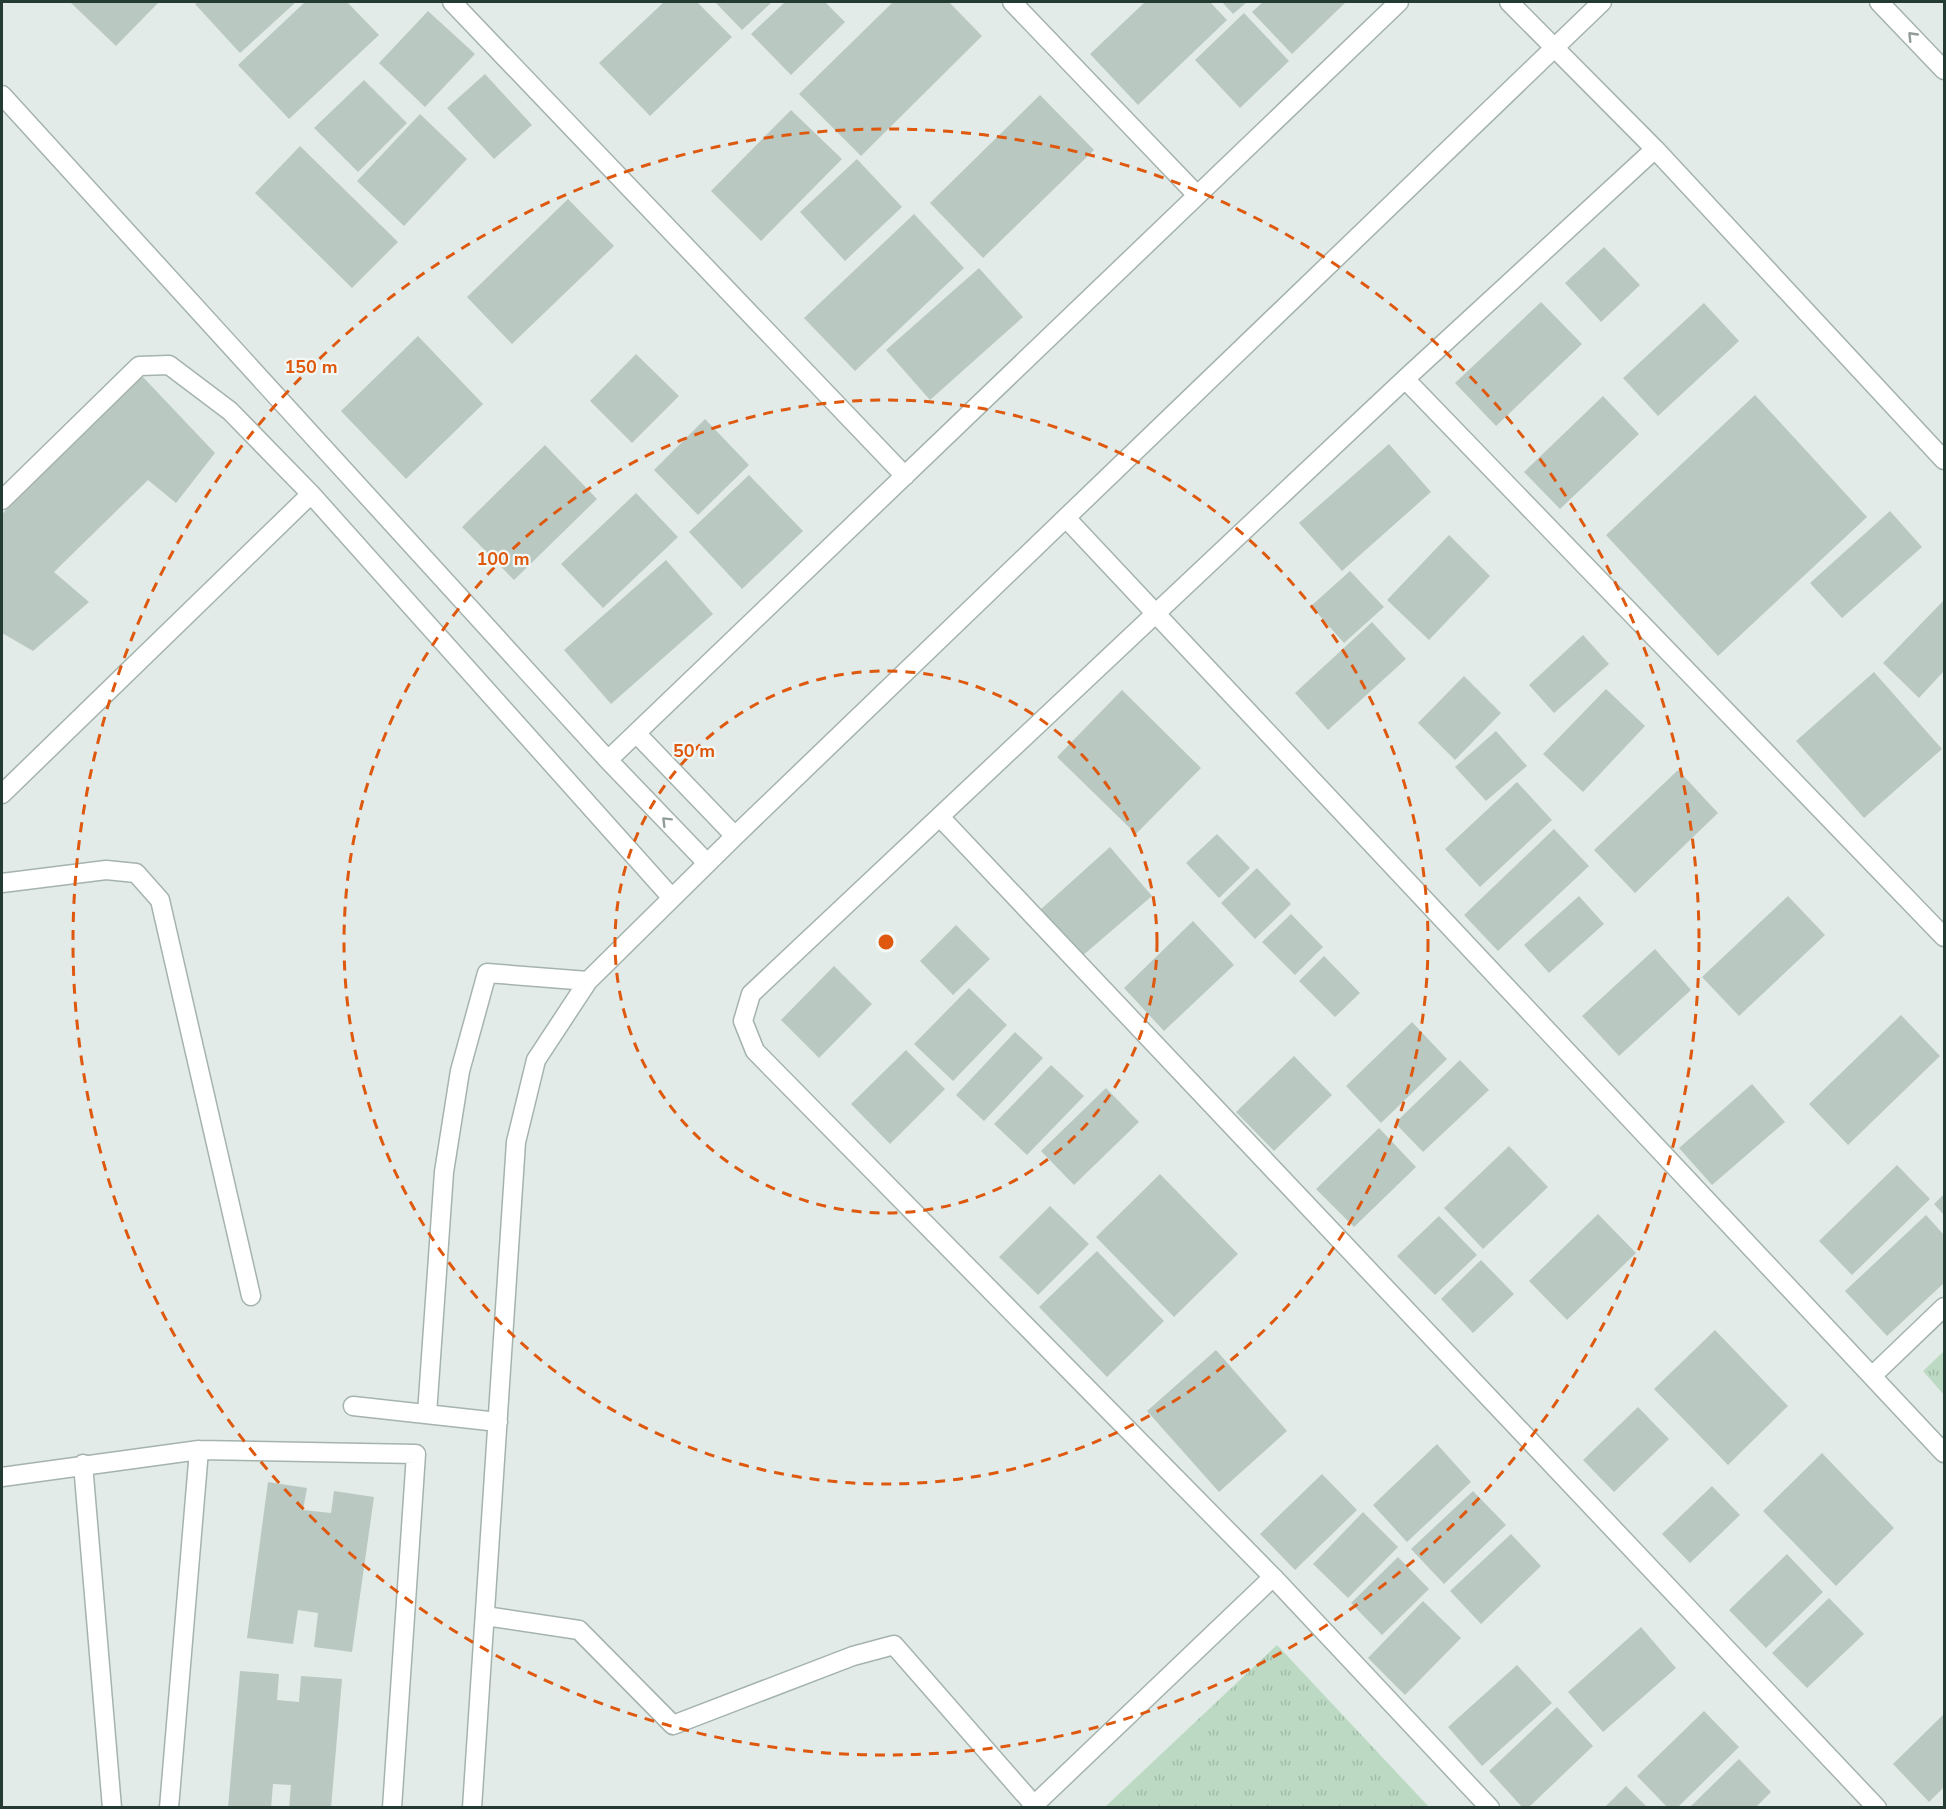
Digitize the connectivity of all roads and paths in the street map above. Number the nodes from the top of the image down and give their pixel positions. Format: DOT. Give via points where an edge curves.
graph roads {
  1 [pos="452,2"];
  2 [pos="1012,2"];
  3 [pos="1399,2"];
  4 [pos="1509,2"];
  5 [pos="1602,2"];
  6 [pos="1879,2"];
  7 [pos="1554,49"];
  8 [pos="1944,70"];
  9 [pos="2,95"];
  10 [pos="1655,149"];
  11 [pos="1197,195"];
  12 [pos="1405,379"];
  13 [pos="1944,460"];
  14 [pos="904,476"];
  15 [pos="311,494"];
  16 [pos="2,500"];
  17 [pos="1066,518"];
  18 [pos="1156,614"];
  19 [pos="636,734"];
  20 [pos="608,760"];
  21 [pos="2,794"];
  22 [pos="940,817"];
  23 [pos="735,836"];
  24 [pos="707,863"];
  25 [pos="2,884"];
  26 [pos="672,898"];
  27 [pos="1944,938"];
  28 [pos="588,981"];
  29 [pos="251,1296"];
  30 [pos="1944,1307"];
  31 [pos="1872,1376"];
  32 [pos="353,1406"];
  33 [pos="427,1414"];
  34 [pos="498,1422"];
  35 [pos="199,1450"];
  36 [pos="1944,1453"];
  37 [pos="83,1464"];
  38 [pos="2,1477"];
  39 [pos="1273,1577"];
  40 [pos="485,1616"];
  41 [pos="1033,1806"];
  42 [pos="112,1808"];
  43 [pos="169,1808"];
  44 [pos="392,1808"];
  45 [pos="472,1808"];
  46 [pos="1490,1808"];
  47 [pos="1877,1808"];
  1 -- 14 [label="street"];
  2 -- 11 [label="street"];
  3 -- 11 [label="street"];
  4 -- 7 [label="street"];
  5 -- 7 [label="street"];
  8 -- 6 [label="street, one-way"];
  7 -- 10 [label="street"];
  7 -- 17 [label="street"];
  9 -- 20 [label="street"];
  10 -- 12 [label="street"];
  10 -- 13 [label="street"];
  11 -- 14 [label="street"];
  12 -- 18 [label="street"];
  12 -- 27 [label="street"];
  14 -- 19 [label="street"];
  15 -- 16 [label="street" via="230,411 169,364 139,366"];
  15 -- 21 [label="street"];
  15 -- 26 [label="street"];
  17 -- 18 [label="street"];
  17 -- 23 [label="street"];
  18 -- 22 [label="street"];
  18 -- 31 [label="street"];
  19 -- 20 [label="street"];
  19 -- 23 [label="street"];
  24 -- 20 [label="street, one-way"];
  22 -- 39 [label="street" via="751,994 743,1021 755,1051"];
  22 -- 47 [label="street"];
  23 -- 24 [label="street"];
  24 -- 26 [label="street"];
  25 -- 29 [label="street" via="106,870 136,873 160,900"];
  26 -- 28 [label="street"];
  28 -- 33 [label="street" via="487,974 460,1071 444,1172"];
  28 -- 34 [label="street" via="536,1060 516,1142"];
  30 -- 31 [label="street"];
  31 -- 36 [label="street"];
  32 -- 33 [label="street"];
  33 -- 34 [label="street"];
  34 -- 40 [label="street"];
  35 -- 37 [label="street"];
  35 -- 43 [label="street"];
  35 -- 44 [label="street" via="416,1454"];
  37 -- 38 [label="street"];
  37 -- 42 [label="street"];
  39 -- 41 [label="street"];
  39 -- 46 [label="street"];
  40 -- 41 [label="street" via="579,1630 673,1725 853,1656 894,1645"];
  40 -- 45 [label="street"];
}
